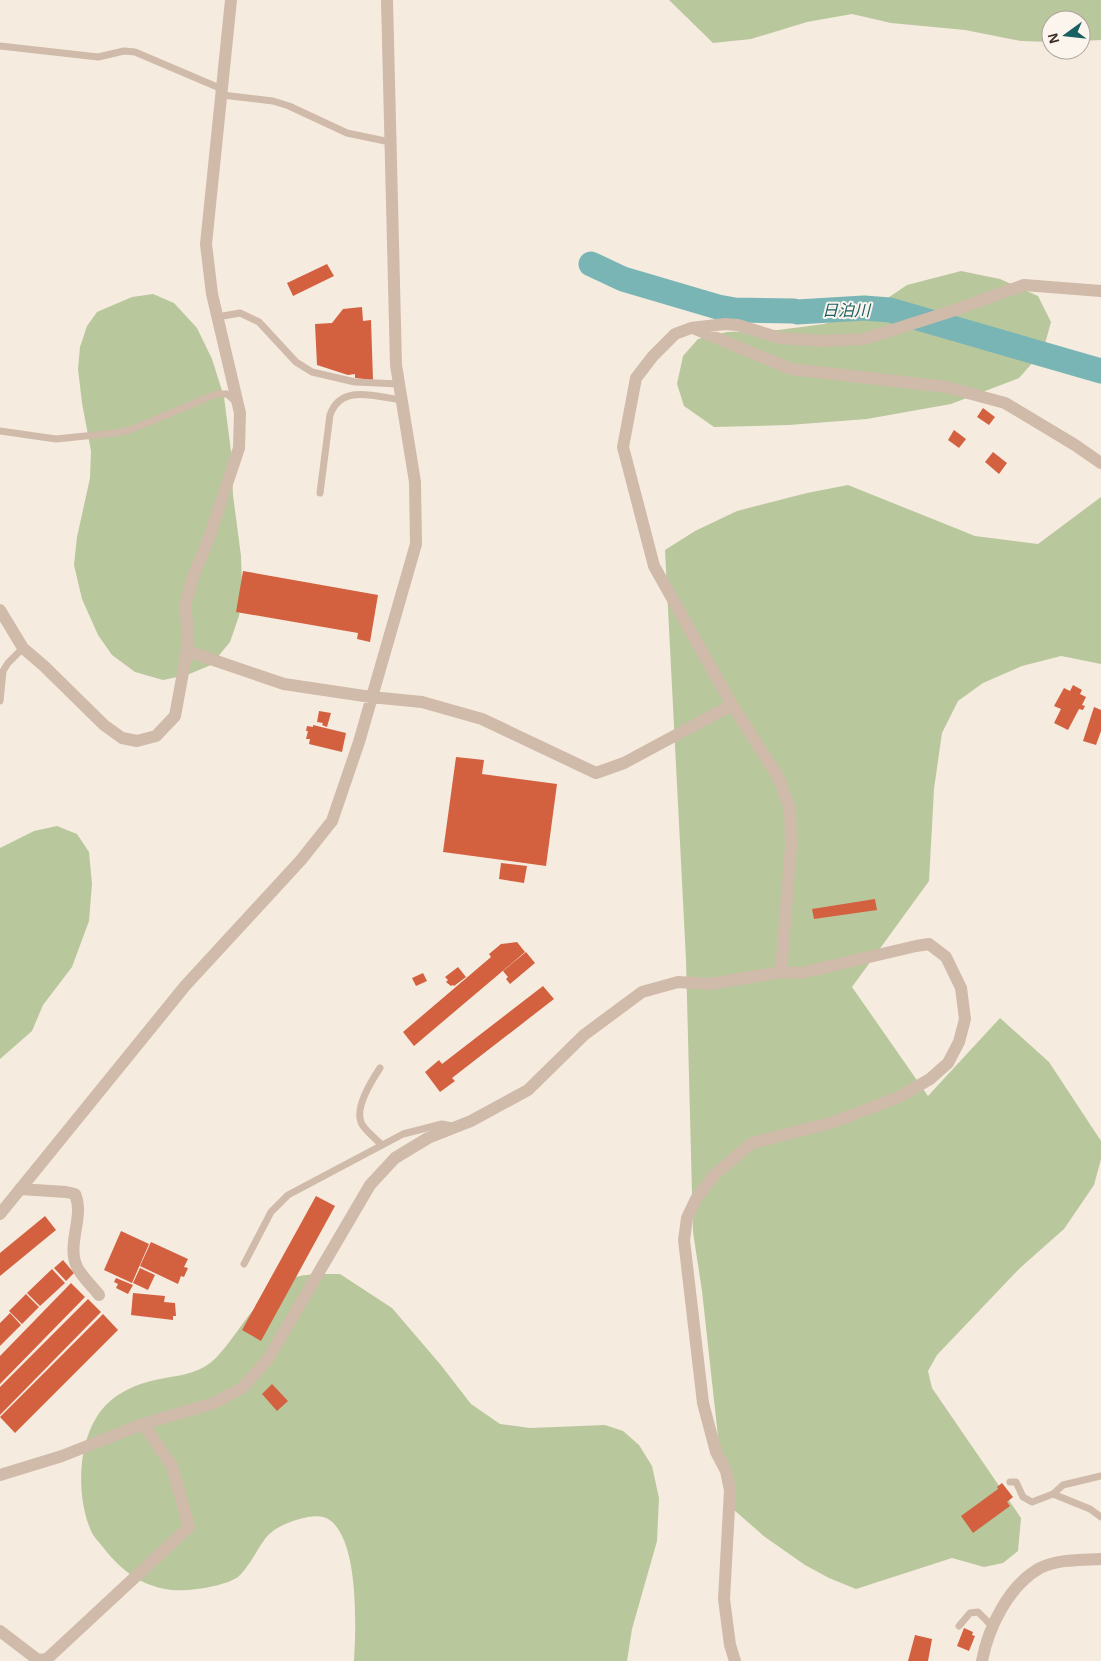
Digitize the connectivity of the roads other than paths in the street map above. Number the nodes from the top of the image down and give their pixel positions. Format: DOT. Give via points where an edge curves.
graph roads {
  1 [pos="231,0"];
  2 [pos="387,0"];
  3 [pos="0,46"];
  4 [pos="222,92"];
  5 [pos="390,142"];
  6 [pos="1101,291"];
  7 [pos="217,317"];
  8 [pos="691,328"];
  9 [pos="399,384"];
  10 [pos="402,400"];
  11 [pos="238,404"];
  12 [pos="0,431"];
  13 [pos="1101,463"];
  14 [pos="320,493"];
  15 [pos="0,610"];
  16 [pos="23,648"];
  17 [pos="187,650"];
  18 [pos="371,697"];
  19 [pos="0,700"];
  20 [pos="732,705"];
  21 [pos="781,972"];
  22 [pos="380,1068"];
  23 [pos="457,1126"];
  24 [pos="382,1145"];
  25 [pos="20,1189"];
  26 [pos="0,1214"];
  27 [pos="244,1264"];
  28 [pos="99,1295"];
  29 [pos="143,1424"];
  30 [pos="0,1474"];
  31 [pos="1101,1476"];
  32 [pos="1010,1482"];
  33 [pos="1053,1494"];
  34 [pos="1101,1517"];
  35 [pos="1101,1559"];
  36 [pos="959,1626"];
  37 [pos="994,1627"];
  38 [pos="0,1632"];
  39 [pos="735,1661"];
  40 [pos="982,1661"];
  1 -- 4 [label="street"];
  2 -- 5 [label="street"];
  3 -- 4 [label="lane" via="98,57 135,52"];
  4 -- 5 [label="lane" via="273,101 347,133"];
  4 -- 7 [label="street" via="206,244"];
  5 -- 9 [label="street"];
  6 -- 8 [label="street" via="1024,285 864,339 780,338 725,324"];
  7 -- 9 [label="lane" via="240,313 259,322 296,362 312,372 355,382"];
  7 -- 11 [label="street"];
  8 -- 13 [label="street" via="791,369 946,387 1005,403"];
  8 -- 20 [label="street" via="675,334 652,356 636,378 623,447 654,566"];
  9 -- 10 [label="street"];
  10 -- 14 [label="lane" via="352,394 334,404"];
  10 -- 18 [label="street" via="415,482 416,544"];
  11 -- 12 [label="lane" via="226,394 216,394 130,430 115,433 56,439"];
  11 -- 17 [label="street" via="239,448 185,606"];
  15 -- 16 [label="street"];
  16 -- 17 [label="street" via="104,725 122,738 137,741 156,736 175,716"];
  16 -- 19 [label="lane" via="2,671"];
  17 -- 18 [label="street" via="284,684"];
  18 -- 20 [label="street" via="422,702 482,718 596,773 624,763"];
  18 -- 25 [label="street" via="332,821 301,860 185,986"];
  20 -- 21 [label="street" via="779,778 790,808 791,846"];
  21 -- 23 [label="street" via="710,984 678,982 642,992 584,1035 528,1090"];
  21 -- 39 [label="street" via="801,974 929,944 946,957 961,988 965,1019 959,1042 948,1063 930,1079 899,1097 831,1123 752,1143 715,1174 686,1218 684,1240 703,1403 730,1490 724,1599"];
  22 -- 24 [label="lane" via="367,1088 360,1113 361,1123"];
  23 -- 24 [label="lane" via="442,1124 403,1134"];
  23 -- 29 [label="street" via="428,1138 395,1158 370,1185 268,1359 242,1388 214,1403"];
  24 -- 27 [label="lane" via="288,1195 271,1212"];
  25 -- 26 [label="street"];
  25 -- 28 [label="street" via="75,1194 79,1204 74,1253 77,1267"];
  29 -- 30 [label="street" via="62,1456"];
  29 -- 38 [label="street" via="172,1466 189,1527 47,1659 38,1660"];
  31 -- 33 [label="lane" via="1064,1485"];
  32 -- 33 [label="lane" via="1016,1482 1023,1497 1032,1502"];
  33 -- 34 [label="lane"];
  35 -- 37 [label="street" via="1066,1561 1041,1568 1020,1583 1007,1599"];
  36 -- 37 [label="lane" via="970,1613 978,1612"];
  37 -- 40 [label="street"];
}
